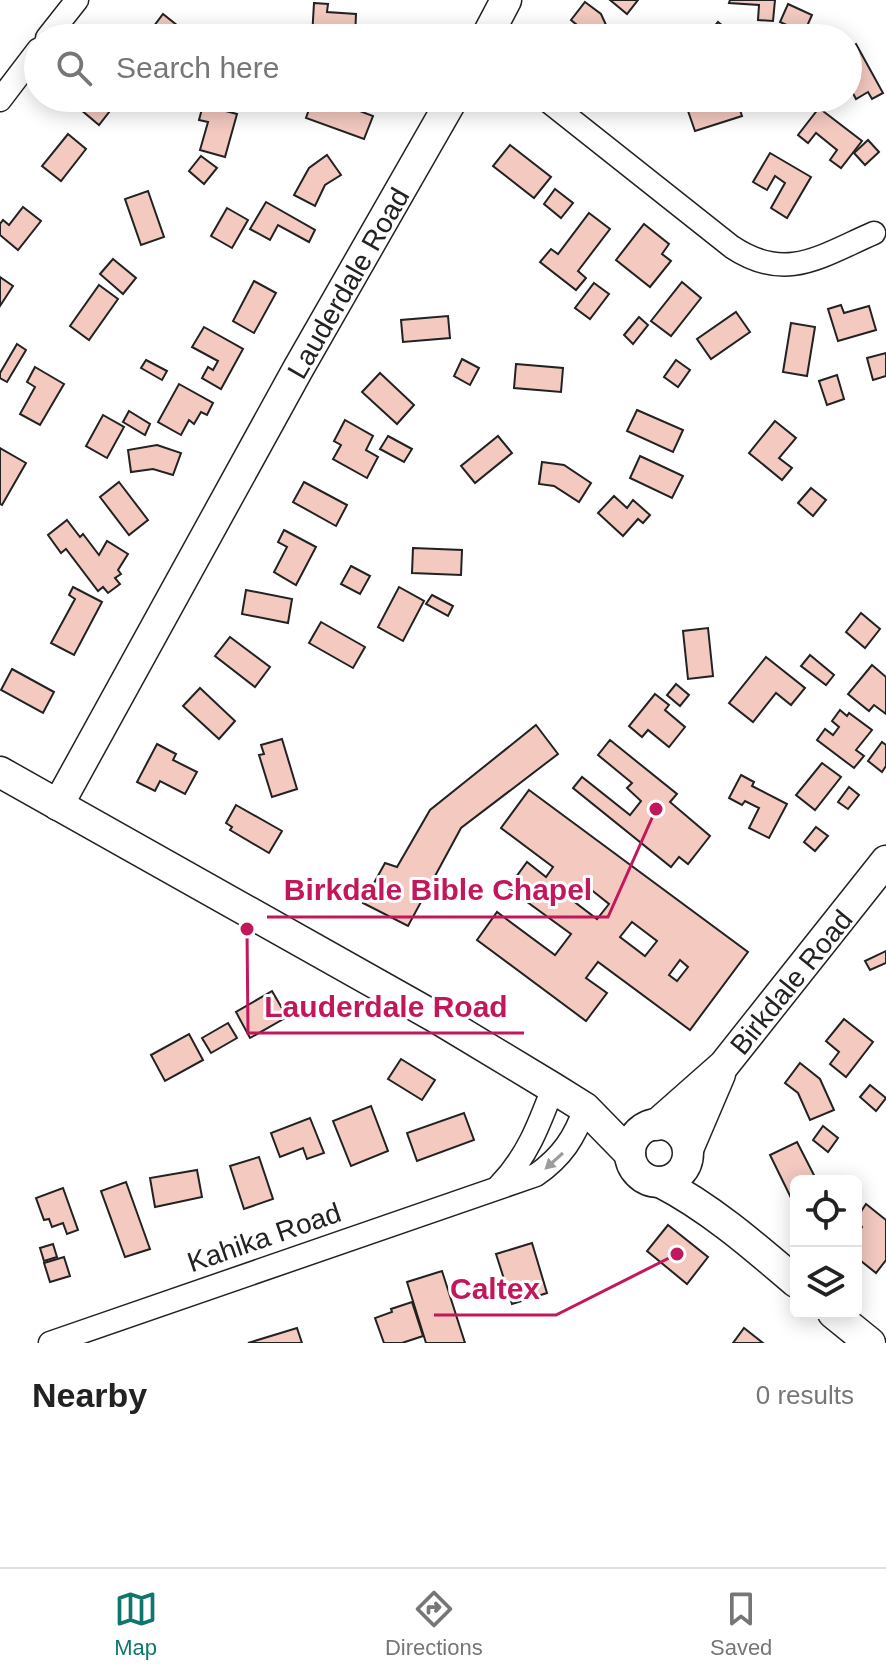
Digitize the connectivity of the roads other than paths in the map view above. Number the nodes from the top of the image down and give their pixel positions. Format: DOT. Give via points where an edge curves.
graph roads {
  1 [pos="77,0"];
  2 [pos="503,1"];
  3 [pos="58,24"];
  4 [pos="492,24"];
  5 [pos="24,68"];
  6 [pos="0,100"];
  7 [pos="445,112"];
  8 [pos="562,112"];
  9 [pos="874,233"];
  10 [pos="0,772"];
  11 [pos="58,805"];
  12 [pos="886,861"];
  13 [pos="724,1065"];
  14 [pos="553,1088"];
  15 [pos="585,1108"];
  16 [pos="654,1125"];
  17 [pos="630,1154"];
  18 [pos="688,1154"];
  19 [pos="660,1182"];
  20 [pos="498,1187"];
  21 [pos="738,1235"];
  22 [pos="790,1277"];
  23 [pos="839,1319"];
  24 [pos="859,1340"];
  25 [pos="50,1343"];
  1 -- 3 [label="street"];
  2 -- 4 [label="main road"];
  5 -- 6 [label="street"];
  7 -- 11 [label="main road, Lauderdale Road"];
  8 -- 9 [label="street" via="759,263 775,266 814,259"];
  10 -- 11 [label="main road"];
  11 -- 14 [label="main road"];
  12 -- 13 [label="main road, Birkdale Road"];
  13 -- 16 [label="main road, Birkdale Road"];
  13 -- 18 [label="main road, Birkdale Road"];
  14 -- 15 [label="main road"];
  14 -- 20 [label="street" via="532,1143"];
  15 -- 16 [label="main road"];
  15 -- 17 [label="main road"];
  15 -- 20 [label="street, Kahika Road, one-way" via="577,1131 554,1163"];
  16 -- 17 [label="main road" via="636,1136"];
  16 -- 18 [label="main road" via="677,1131"];
  17 -- 19 [label="main road" via="636,1171"];
  18 -- 19 [label="main road" via="680,1173"];
  18 -- 21 [label="main road"];
  19 -- 21 [label="main road"];
  20 -- 25 [label="street, Kahika Road"];
  21 -- 22 [label="main road"];
  23 -- 24 [label="main road"];
}
